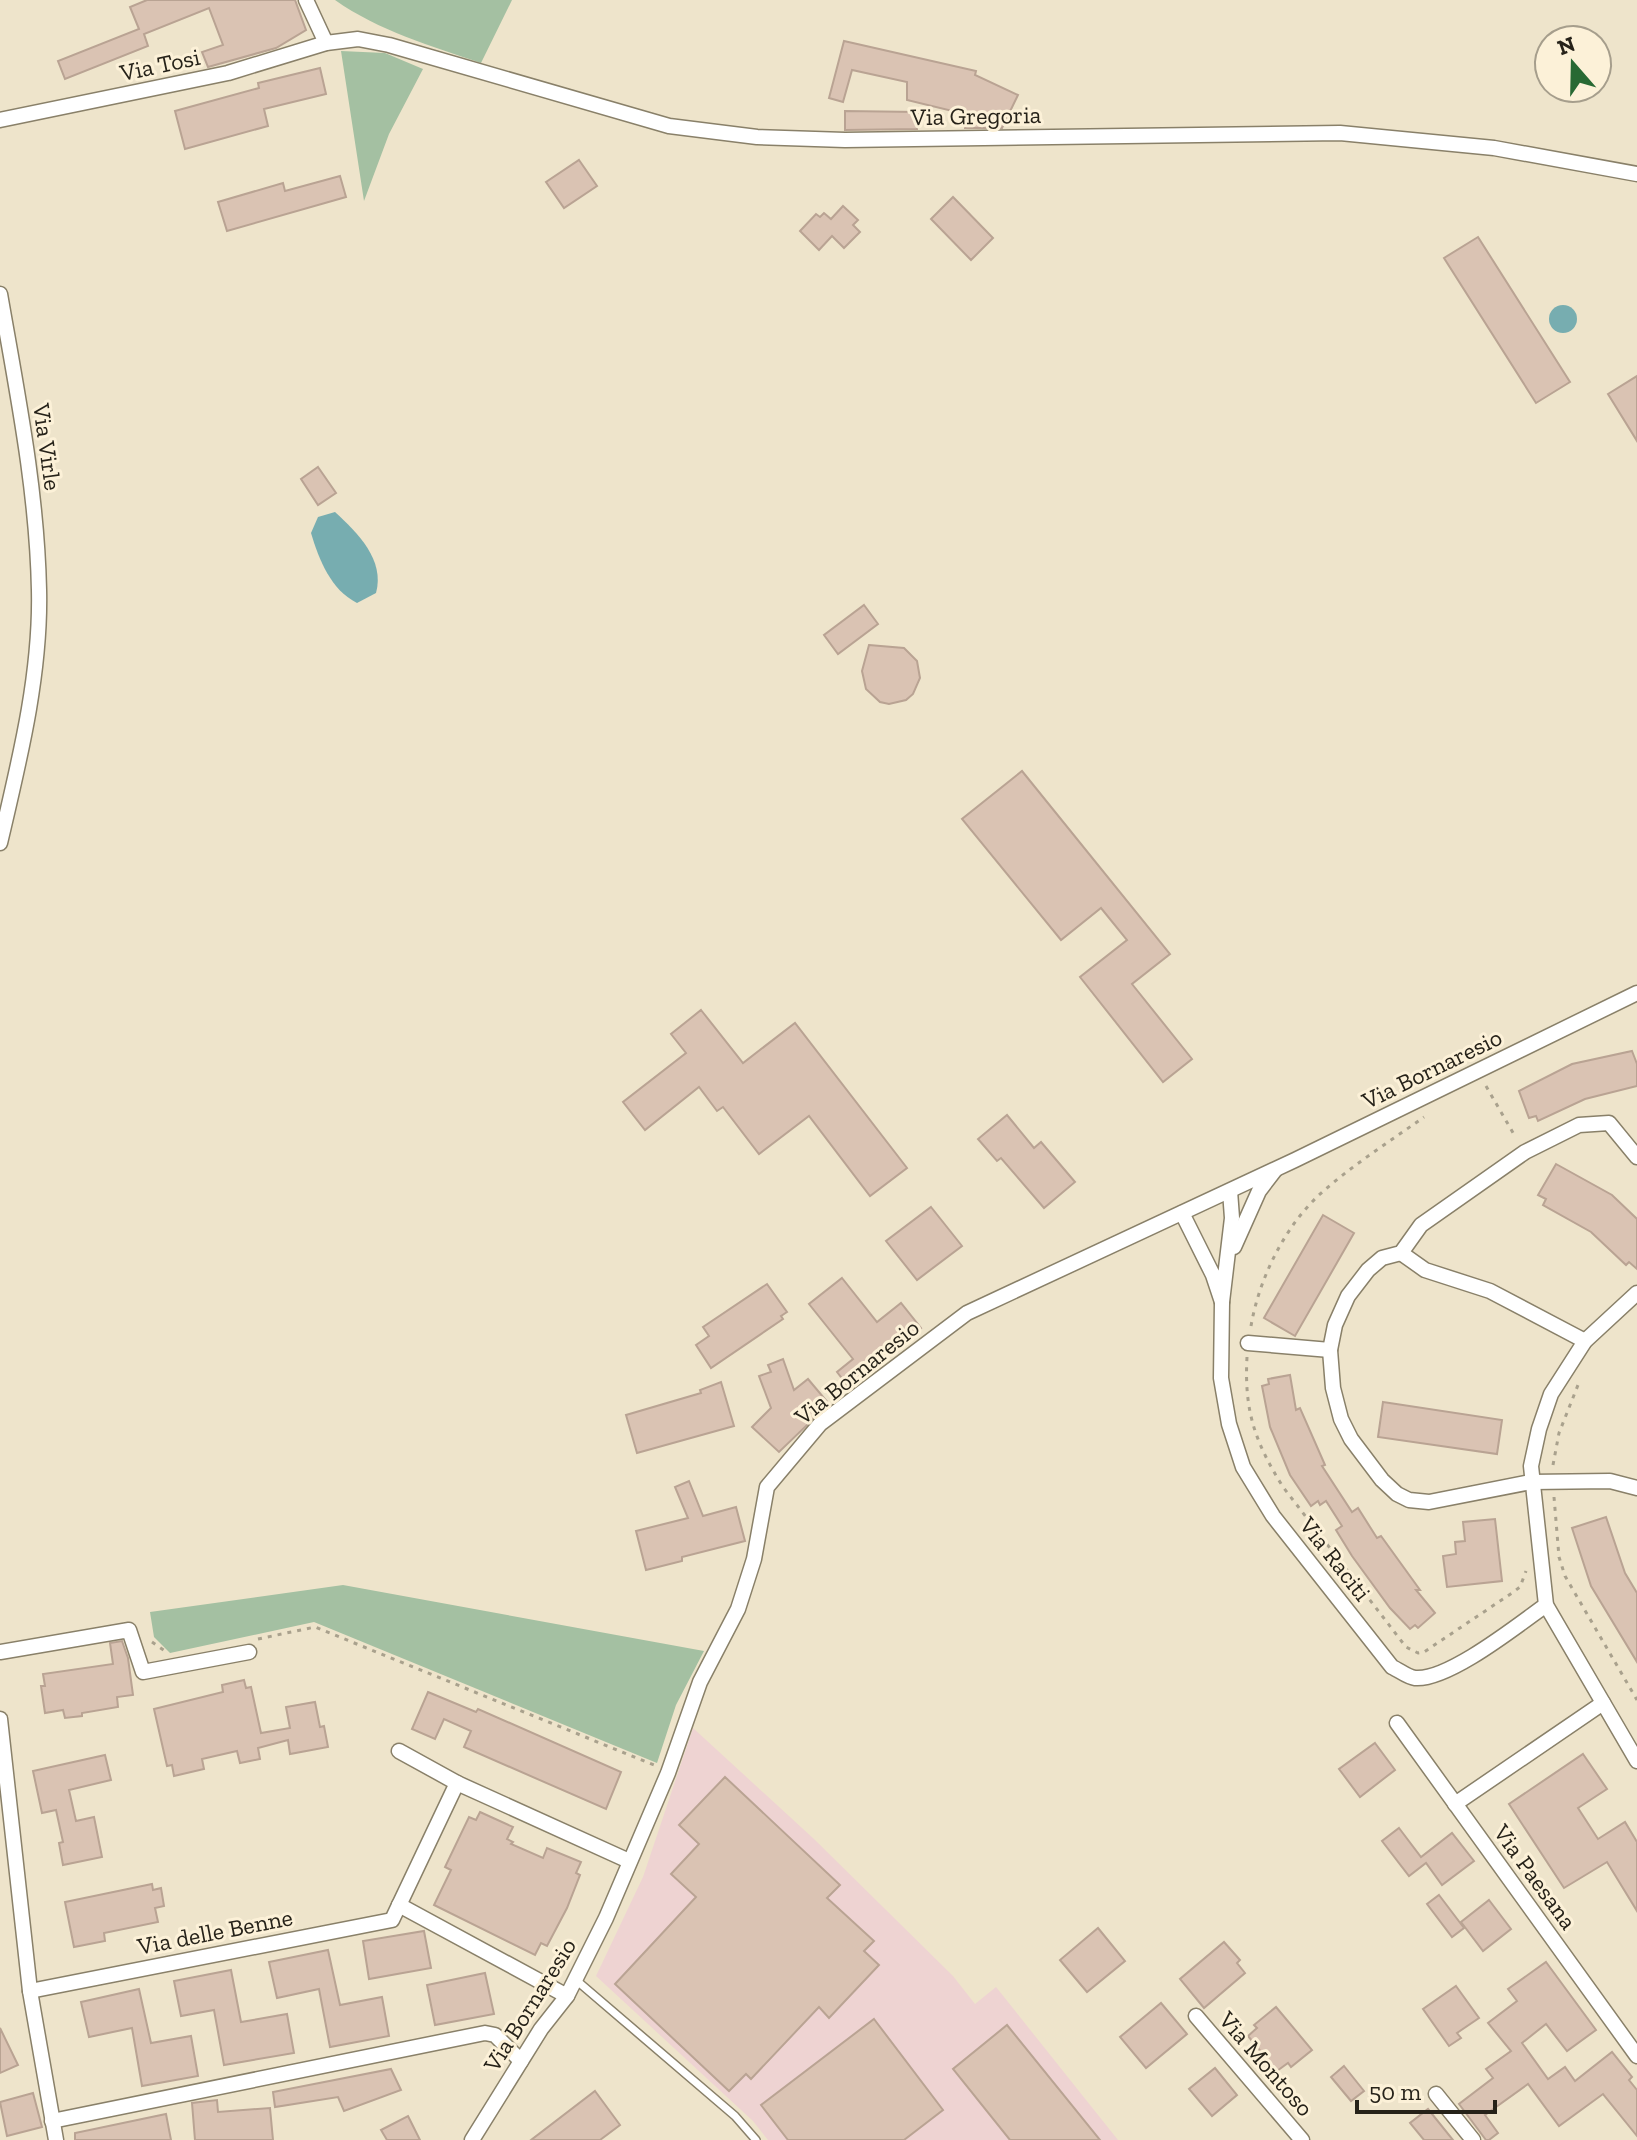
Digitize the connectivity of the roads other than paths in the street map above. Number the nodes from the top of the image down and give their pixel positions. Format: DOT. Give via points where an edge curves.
graph roads {
  1 [pos="306,0"];
  2 [pos="326,43"];
  3 [pos="0,120"];
  4 [pos="1637,174"];
  5 [pos="0,294"];
  6 [pos="0,843"];
  7 [pos="1637,993"];
  8 [pos="1637,1157"];
  9 [pos="1275,1169"];
  10 [pos="1230,1191"];
  11 [pos="1182,1213"];
  12 [pos="1401,1253"];
  13 [pos="1227,1266"];
  14 [pos="1637,1293"];
  15 [pos="1222,1302"];
  16 [pos="1585,1341"];
  17 [pos="1248,1343"];
  18 [pos="1330,1350"];
  19 [pos="1531,1482"];
  20 [pos="1637,1488"];
  21 [pos="1546,1605"];
  22 [pos="247,1646"];
  23 [pos="0,1652"];
  24 [pos="1603,1703"];
  25 [pos="0,1719"];
  26 [pos="1397,1723"];
  27 [pos="399,1751"];
  28 [pos="1637,1761"];
  29 [pos="457,1783"];
  30 [pos="4,1800"];
  31 [pos="1455,1804"];
  32 [pos="629,1861"];
  33 [pos="399,1905"];
  34 [pos="576,1980"];
  35 [pos="30,1991"];
  36 [pos="567,1996"];
  37 [pos="1196,2016"];
  38 [pos="1637,2056"];
  39 [pos="521,2061"];
  40 [pos="1436,2094"];
  41 [pos="52,2121"];
  42 [pos="56,2140"];
  43 [pos="472,2140"];
  44 [pos="756,2140"];
  45 [pos="1302,2140"];
  46 [pos="1473,2140"];
  1 -- 2 [label="street"];
  2 -- 3 [label="street, Via Tosi" via="228,73"];
  2 -- 4 [label="street, Via Gregoria" via="358,39 389,45 669,126 757,137 1340,133 1494,148"];
  5 -- 6 [label="street, Via Virle" via="31,473 39,592 33,680"];
  7 -- 9 [label="street, Via Bornaresio"];
  8 -- 12 [label="street" via="1609,1123 1579,1125 1525,1152 1421,1225"];
  9 -- 10 [label="street, Via Bornaresio"];
  9 -- 13 [label="street" via="1259,1191"];
  10 -- 11 [label="street, Via Bornaresio"];
  10 -- 13 [label="street, Via Raciti"];
  11 -- 15 [label="street, Via Raciti"];
  11 -- 32 [label="street, Via Bornaresio" via="967,1313 820,1424 767,1487 754,1559 738,1609 700,1682"];
  12 -- 16 [label="street" via="1425,1270 1490,1291"];
  12 -- 18 [label="street" via="1382,1258 1348,1296"];
  13 -- 15 [label="street, Via Raciti"];
  14 -- 16 [label="street"];
  15 -- 21 [label="street, Via Raciti" via="1221,1378 1243,1467 1273,1516 1392,1667 1412,1678 1434,1676"];
  16 -- 19 [label="street" via="1551,1394"];
  17 -- 18 [label="street"];
  18 -- 19 [label="street" via="1341,1419 1397,1494 1429,1502"];
  19 -- 20 [label="street" via="1610,1481"];
  19 -- 21 [label="street"];
  21 -- 24 [label="street"];
  22 -- 23 [label="street" via="143,1672 129,1630"];
  24 -- 28 [label="street"];
  24 -- 31 [label="street"];
  25 -- 30 [label="street"];
  26 -- 31 [label="street, Via Paesana"];
  27 -- 29 [label="street"];
  29 -- 32 [label="street"];
  29 -- 33 [label="street"];
  30 -- 35 [label="street"];
  31 -- 38 [label="street, Via Paesana"];
  32 -- 34 [label="street, Via Bornaresio"];
  33 -- 35 [label="street, Via delle Benne" via="392,1920"];
  33 -- 36 [label="street"];
  34 -- 36 [label="street, Via Bornaresio"];
  34 -- 44 [label="lane"];
  35 -- 41 [label="street"];
  36 -- 39 [label="street, Via Bornaresio"];
  37 -- 45 [label="street, Via Montoso"];
  39 -- 41 [label="street" via="495,2035 485,2033"];
  39 -- 43 [label="street, Via Bornaresio"];
  40 -- 46 [label="street"];
  41 -- 42 [label="street"];
}
